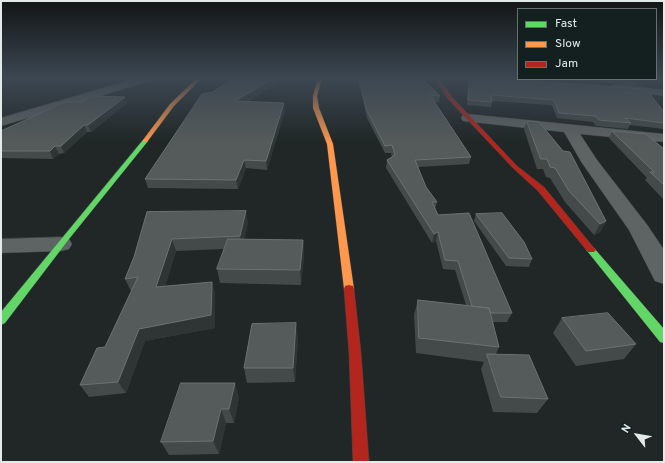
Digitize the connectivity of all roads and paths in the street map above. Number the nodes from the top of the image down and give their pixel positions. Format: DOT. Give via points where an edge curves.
graph roads {
  1 [pos="76,100"];
  2 [pos="178,100"];
  3 [pos="315,100"];
  4 [pos="451,100"];
  5 [pos="468,118"];
  6 [pos="1,122"];
  7 [pos="570,129"];
  8 [pos="664,138"];
  9 [pos="61,244"];
  10 [pos="1,246"];
  11 [pos="664,274"];
  12 [pos="1,320"];
  13 [pos="663,334"];
  14 [pos="361,462"];
  1 -- 6 [label="street"];
  2 -- 9 [label="street"];
  3 -- 14 [label="street" via="330,144 350,301"];
  4 -- 5 [label="street"];
  5 -- 7 [label="street"];
  5 -- 13 [label="street" via="515,167 541,189"];
  7 -- 8 [label="street"];
  7 -- 11 [label="street" via="590,163 658,259"];
  9 -- 10 [label="street"];
  9 -- 12 [label="street"];
}
